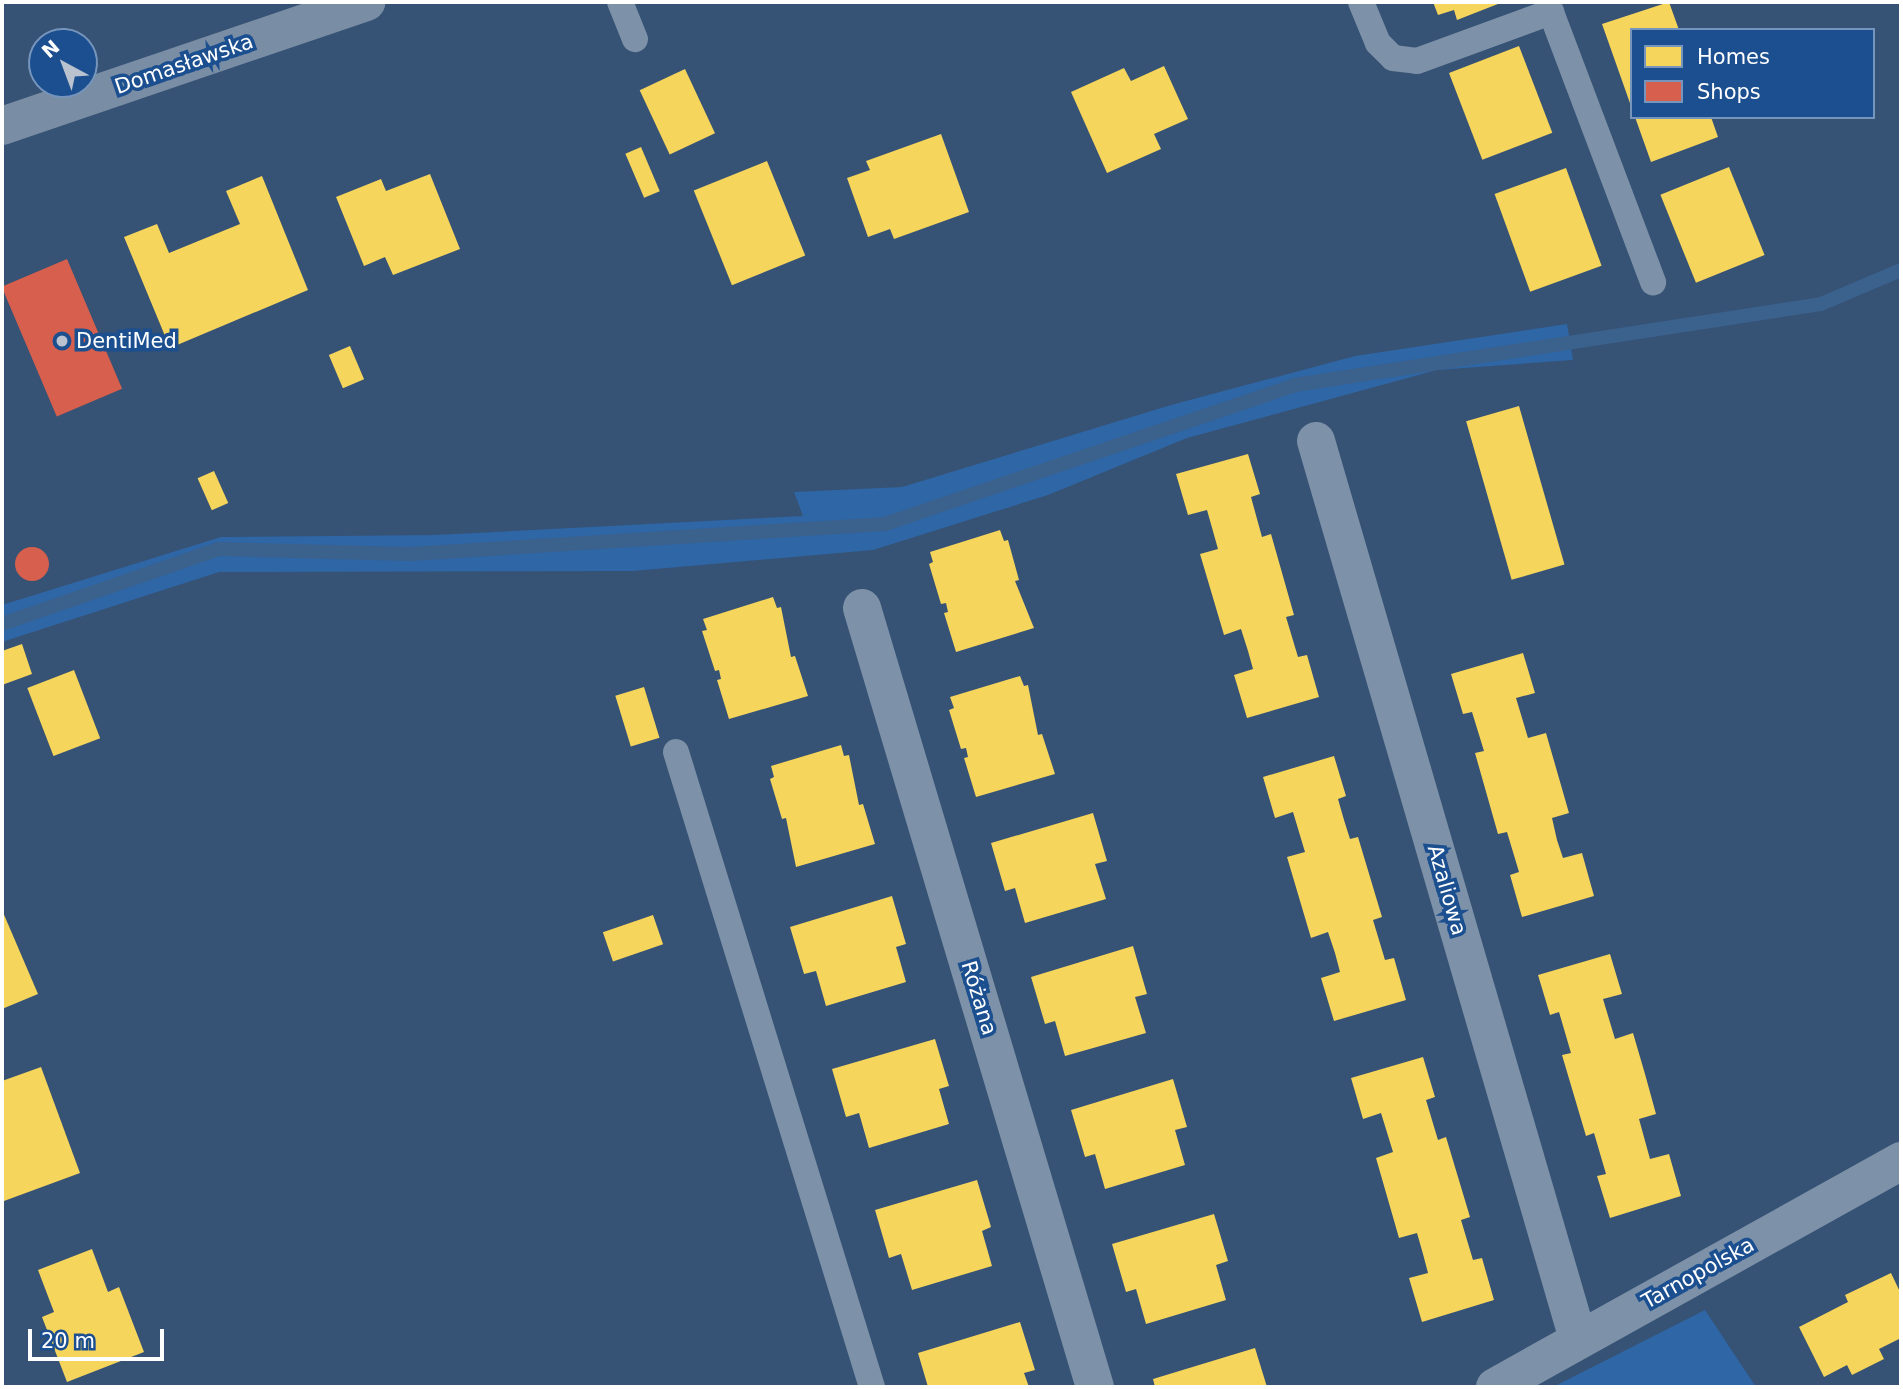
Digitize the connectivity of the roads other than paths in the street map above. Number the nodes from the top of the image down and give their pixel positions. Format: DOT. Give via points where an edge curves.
graph roads {
  1 [pos="366,2"];
  2 [pos="620,2"];
  3 [pos="1361,2"];
  4 [pos="635,39"];
  5 [pos="2,126"];
  6 [pos="1653,282"];
  7 [pos="1316,441"];
  8 [pos="862,608"];
  9 [pos="676,752"];
  10 [pos="1899,1167"];
  11 [pos="1578,1339"];
  12 [pos="872,1387"];
  13 [pos="1095,1387"];
  14 [pos="1495,1387"];
  1 -- 5 [label="street, Domasławska"];
  2 -- 4 [label="lane"];
  3 -- 6 [label="lane" via="1378,43 1393,58 1417,61 1551,12"];
  7 -- 11 [label="street, Azaliowa"];
  8 -- 13 [label="street, Różana"];
  9 -- 12 [label="lane"];
  10 -- 11 [label="street, Tarnopolska"];
  11 -- 14 [label="street, Tarnopolska"];
}
